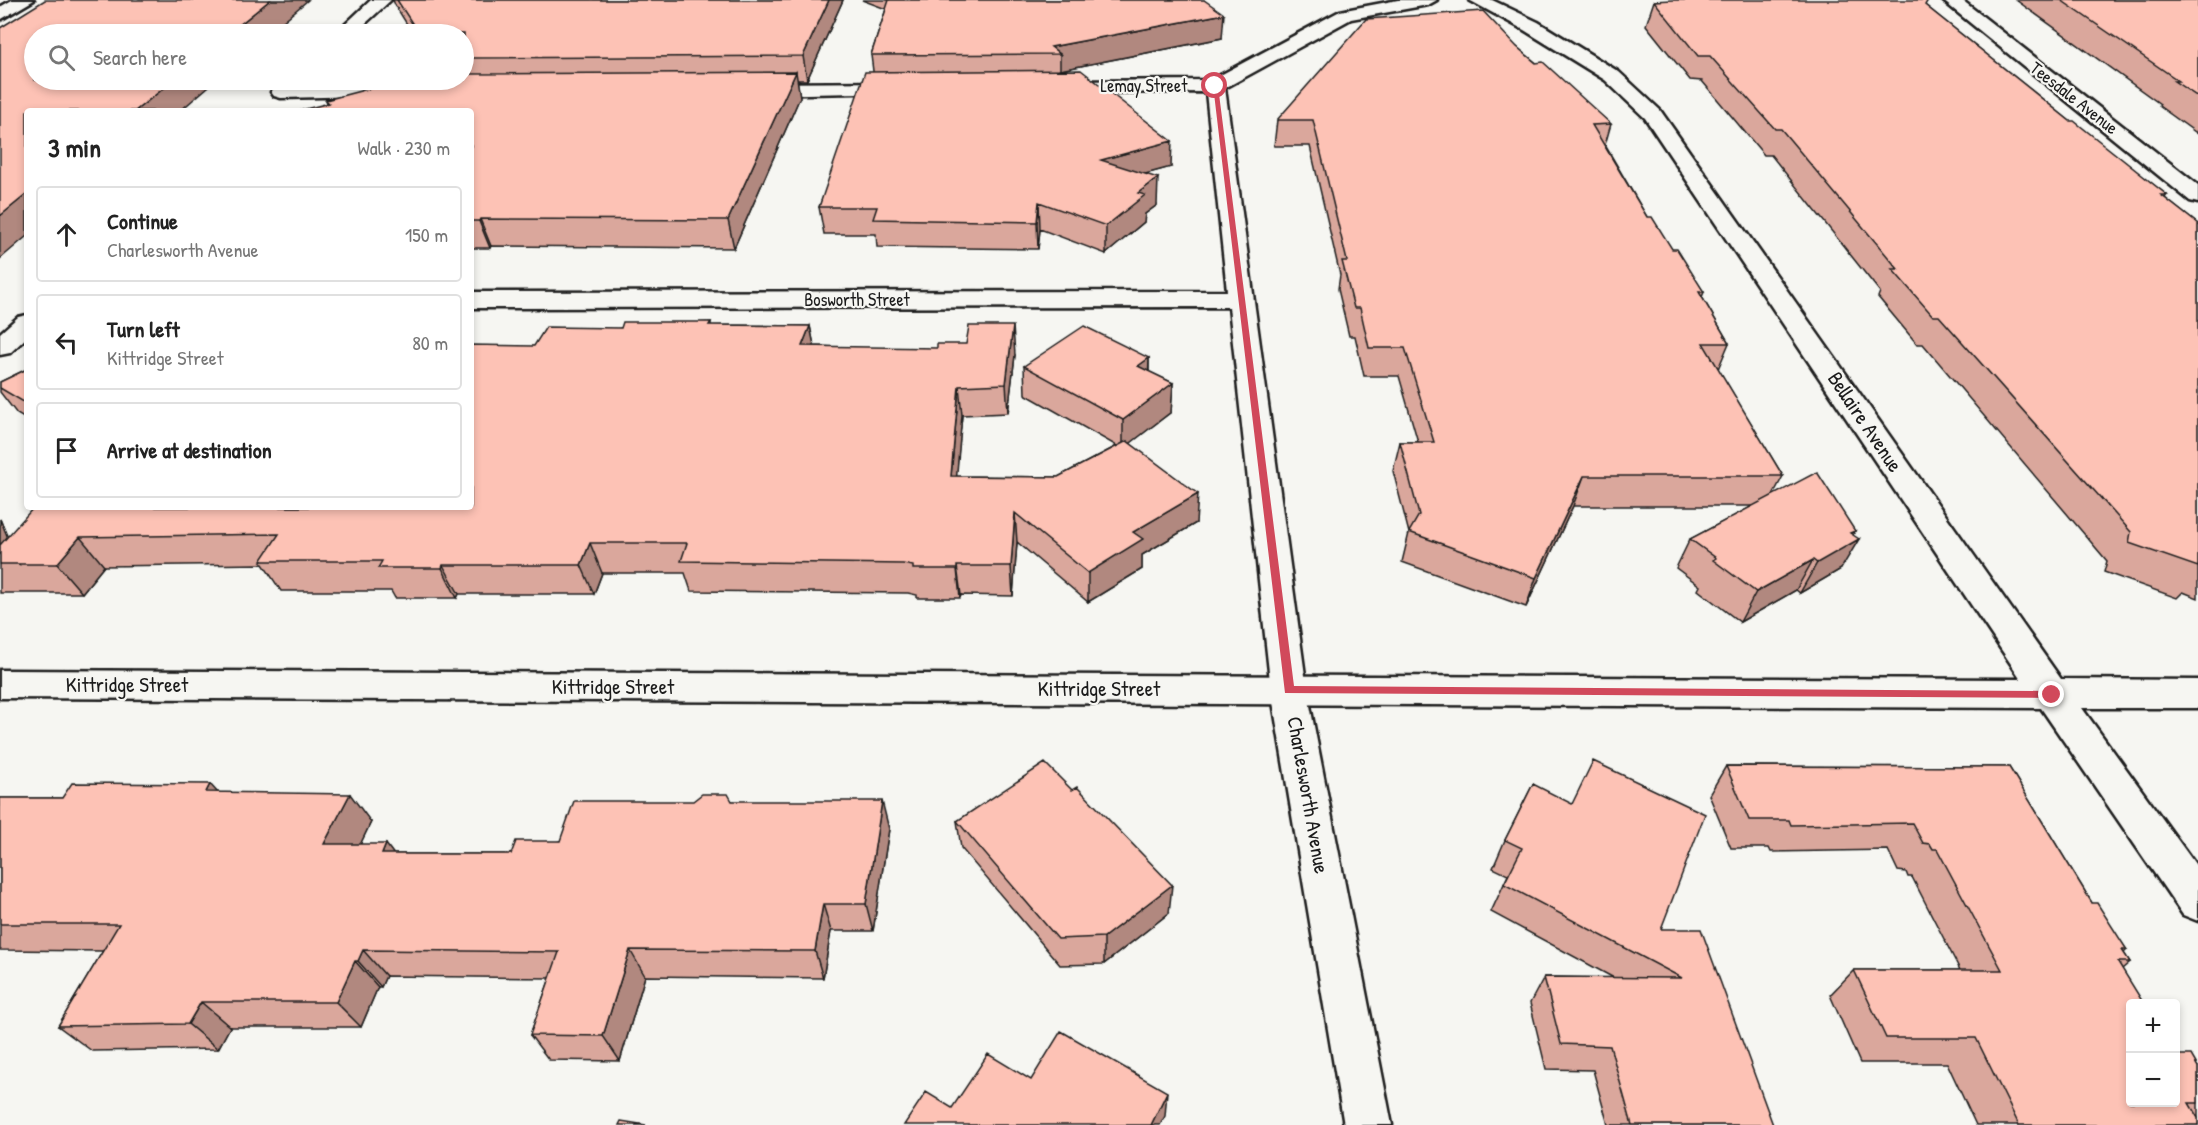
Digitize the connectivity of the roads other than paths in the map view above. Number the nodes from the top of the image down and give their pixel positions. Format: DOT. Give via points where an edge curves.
graph roads {
  1 [pos="25,0"];
  2 [pos="382,0"];
  3 [pos="1428,0"];
  4 [pos="1478,0"];
  5 [pos="1951,0"];
  6 [pos="0,15"];
  7 [pos="355,24"];
  8 [pos="1215,86"];
  9 [pos="1035,87"];
  10 [pos="927,88"];
  11 [pos="736,89"];
  12 [pos="424,91"];
  13 [pos="281,92"];
  14 [pos="2198,196"];
  15 [pos="1243,299"];
  16 [pos="474,300"];
  17 [pos="24,326"];
  18 [pos="0,347"];
  19 [pos="0,684"];
  20 [pos="1289,690"];
  21 [pos="2198,694"];
  22 [pos="2052,695"];
  23 [pos="2198,902"];
  24 [pos="1368,1125"];
  1 -- 6 [label="street"];
  2 -- 7 [label="street"];
  3 -- 8 [label="street" via="1346,15"];
  4 -- 22 [label="street, Bellaire Avenue" via="1531,26 1612,76 1653,114"];
  5 -- 14 [label="street, Teesdale Avenue"];
  8 -- 9 [label="street, Lemay Street"];
  8 -- 15 [label="street, Charlesworth Avenue"];
  10 -- 11 [label="street"];
  12 -- 13 [label="street"];
  15 -- 16 [label="street, Bosworth Street"];
  15 -- 20 [label="street, Charlesworth Avenue"];
  17 -- 18 [label="street"];
  19 -- 20 [label="street, Kittridge Street"];
  20 -- 22 [label="street, Kittridge Street"];
  20 -- 24 [label="street, Charlesworth Avenue"];
  21 -- 22 [label="street, Kittridge Street"];
  22 -- 23 [label="street, Bellaire Avenue"];
}
